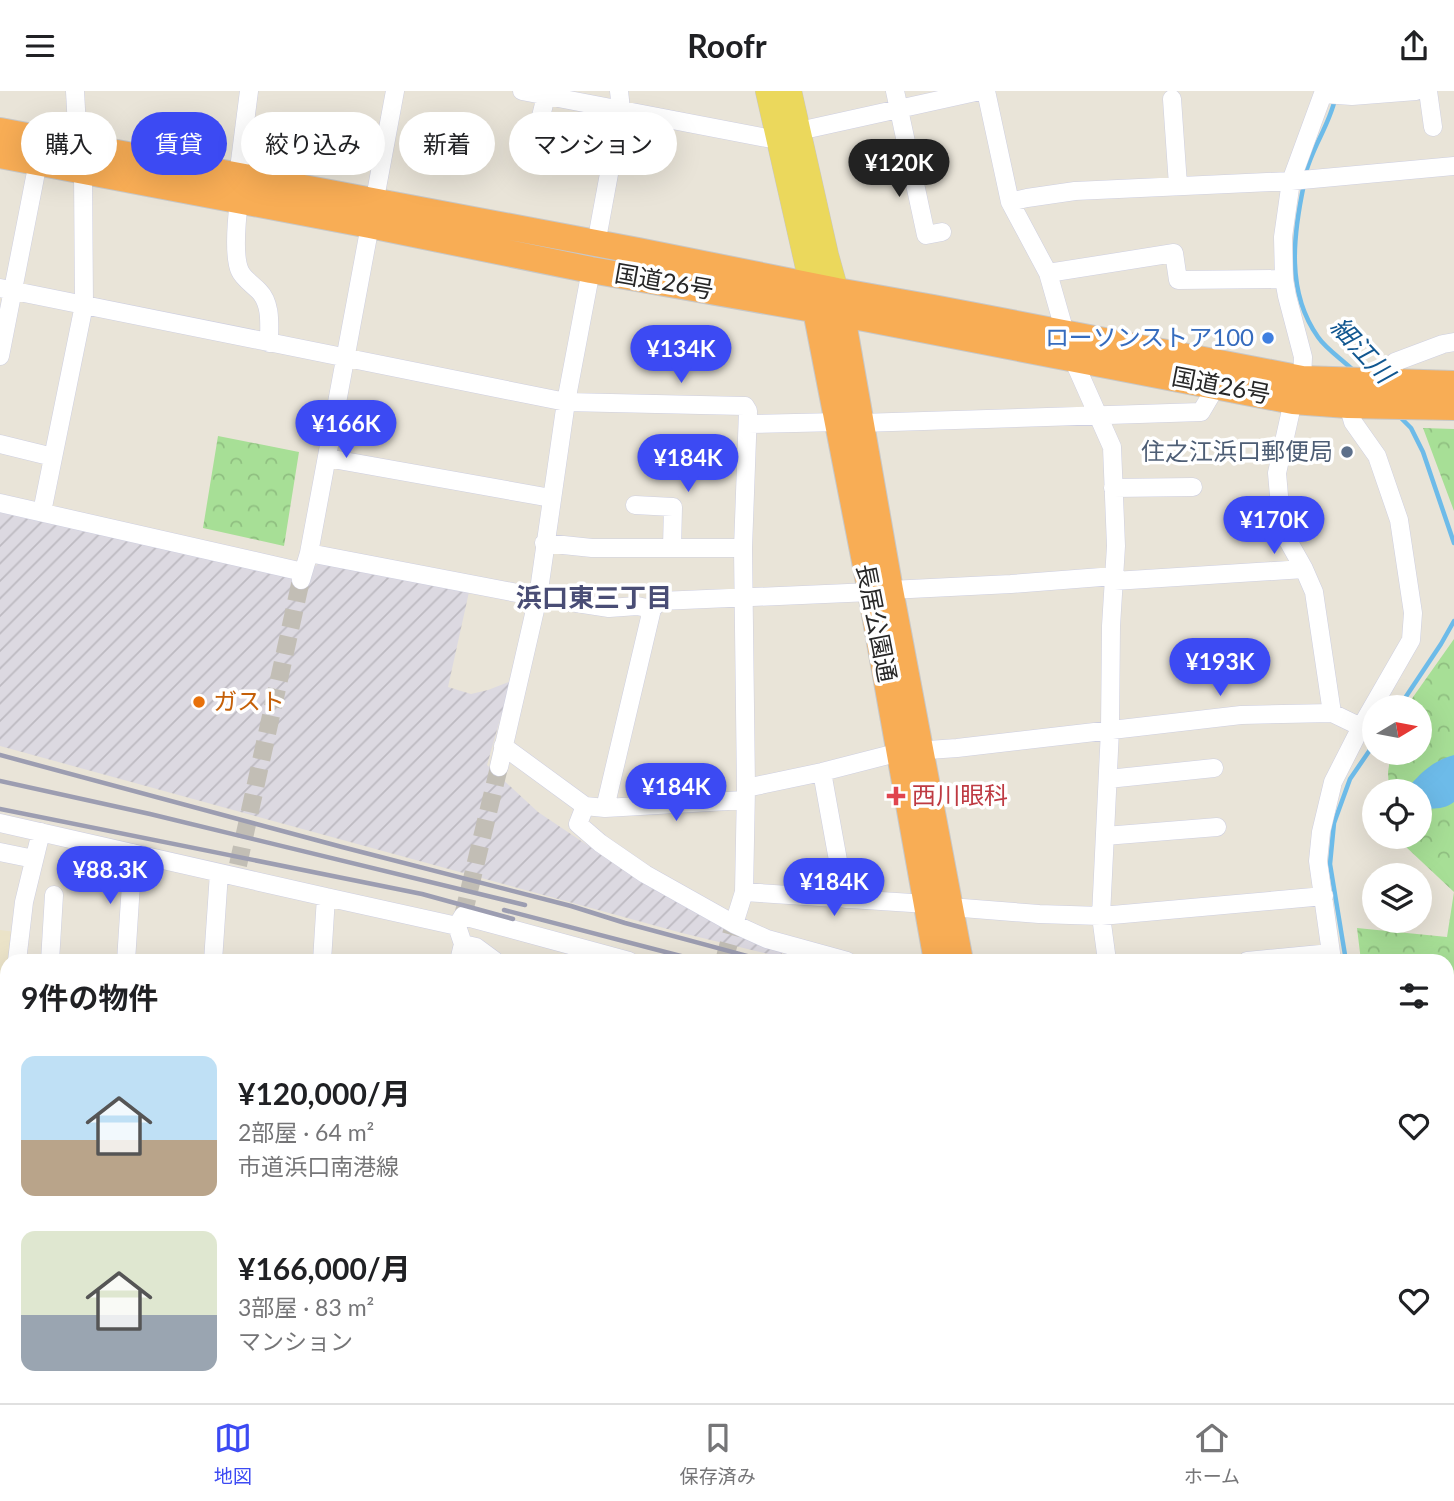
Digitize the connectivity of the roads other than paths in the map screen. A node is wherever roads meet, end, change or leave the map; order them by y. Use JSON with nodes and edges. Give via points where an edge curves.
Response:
{"nodes":[{"id":1,"x":75,"y":91,"type":"edge"},
{"id":2,"x":249,"y":91,"type":"edge"},
{"id":3,"x":395,"y":91,"type":"edge"},
{"id":4,"x":522,"y":91,"type":"edge"},
{"id":5,"x":619,"y":91,"type":"edge"},
{"id":6,"x":767,"y":91,"type":"edge"},
{"id":7,"x":790,"y":91,"type":"edge"},
{"id":8,"x":895,"y":91,"type":"edge"},
{"id":9,"x":983,"y":91,"type":"edge"},
{"id":10,"x":1416,"y":91,"type":"edge"},
{"id":11,"x":1428,"y":91,"type":"edge"},
{"id":12,"x":1325,"y":93,"type":"edge"},
{"id":13,"x":546,"y":96,"type":"junction"},
{"id":14,"x":1172,"y":99,"type":"dead end"},
{"id":15,"x":621,"y":109,"type":"junction"},
{"id":16,"x":899,"y":109,"type":"junction"},
{"id":17,"x":77,"y":112,"type":"edge"},
{"id":18,"x":542,"y":112,"type":"edge"},
{"id":19,"x":1433,"y":127,"type":"dead end"},
{"id":20,"x":0,"y":131,"type":"edge"},
{"id":21,"x":799,"y":131,"type":"junction"},
{"id":22,"x":21,"y":138,"type":"edge"},
{"id":23,"x":778,"y":140,"type":"junction"},
{"id":24,"x":0,"y":155,"type":"edge"},
{"id":25,"x":21,"y":159,"type":"edge"},
{"id":26,"x":117,"y":165,"type":"edge"},
{"id":27,"x":1454,"y":166,"type":"edge"},
{"id":28,"x":35,"y":175,"type":"edge"},
{"id":29,"x":80,"y":175,"type":"edge"},
{"id":30,"x":1299,"y":181,"type":"junction"},
{"id":31,"x":1178,"y":185,"type":"junction"},
{"id":32,"x":239,"y":188,"type":"junction"},
{"id":33,"x":1010,"y":202,"type":"junction"},
{"id":34,"x":372,"y":213,"type":"junction"},
{"id":35,"x":942,"y":232,"type":"dead end"},
{"id":36,"x":594,"y":257,"type":"junction"},
{"id":37,"x":1048,"y":273,"type":"junction"},
{"id":38,"x":1284,"y":279,"type":"junction"},
{"id":39,"x":6,"y":290,"type":"edge"},
{"id":40,"x":826,"y":300,"type":"junction"},
{"id":41,"x":84,"y":305,"type":"junction"},
{"id":42,"x":1454,"y":342,"type":"edge"},
{"id":43,"x":269,"y":343,"type":"junction"},
{"id":44,"x":1068,"y":345,"type":"junction"},
{"id":45,"x":0,"y":356,"type":"edge"},
{"id":46,"x":346,"y":359,"type":"junction"},
{"id":47,"x":1454,"y":384,"type":"edge"},
{"id":48,"x":1217,"y":385,"type":"junction"},
{"id":49,"x":1298,"y":390,"type":"junction"},
{"id":50,"x":1373,"y":393,"type":"junction"},
{"id":51,"x":566,"y":402,"type":"junction"},
{"id":52,"x":1454,"y":407,"type":"edge"},
{"id":53,"x":1099,"y":416,"type":"junction"},
{"id":54,"x":850,"y":423,"type":"junction"},
{"id":55,"x":748,"y":424,"type":"junction"},
{"id":56,"x":0,"y":444,"type":"edge"},
{"id":57,"x":53,"y":457,"type":"junction"},
{"id":58,"x":327,"y":458,"type":"junction"},
{"id":59,"x":1193,"y":487,"type":"dead end"},
{"id":60,"x":1113,"y":488,"type":"junction"},
{"id":61,"x":551,"y":498,"type":"junction"},
{"id":62,"x":0,"y":503,"type":"edge"},
{"id":63,"x":635,"y":505,"type":"dead end"},
{"id":64,"x":42,"y":512,"type":"junction"},
{"id":65,"x":544,"y":543,"type":"junction"},
{"id":66,"x":672,"y":548,"type":"junction"},
{"id":67,"x":743,"y":548,"type":"junction"},
{"id":68,"x":309,"y":553,"type":"junction"},
{"id":69,"x":1304,"y":569,"type":"junction"},
{"id":70,"x":1114,"y":579,"type":"junction"},
{"id":71,"x":881,"y":591,"type":"junction"},
{"id":72,"x":538,"y":597,"type":"junction"},
{"id":73,"x":743,"y":597,"type":"junction"},
{"id":74,"x":652,"y":609,"type":"junction"},
{"id":75,"x":1332,"y":713,"type":"junction"},
{"id":76,"x":1361,"y":727,"type":"junction"},
{"id":77,"x":1110,"y":730,"type":"junction"},
{"id":78,"x":503,"y":746,"type":"junction"},
{"id":79,"x":910,"y":751,"type":"junction"},
{"id":80,"x":499,"y":767,"type":"tunnel mouth"},
{"id":81,"x":1214,"y":768,"type":"dead end"},
{"id":82,"x":822,"y":772,"type":"junction"},
{"id":83,"x":1108,"y":779,"type":"junction"},
{"id":84,"x":745,"y":794,"type":"junction"},
{"id":85,"x":586,"y":806,"type":"junction"},
{"id":86,"x":605,"y":808,"type":"junction"},
{"id":87,"x":0,"y":823,"type":"edge"},
{"id":88,"x":1217,"y":827,"type":"dead end"},
{"id":89,"x":41,"y":832,"type":"junction"},
{"id":90,"x":1105,"y":836,"type":"junction"},
{"id":91,"x":0,"y":852,"type":"edge"},
{"id":92,"x":133,"y":853,"type":"junction"},
{"id":93,"x":34,"y":859,"type":"junction"},
{"id":94,"x":230,"y":871,"type":"junction"},
{"id":95,"x":744,"y":892,"type":"junction"},
{"id":96,"x":54,"y":895,"type":"dead end"},
{"id":97,"x":1324,"y":895,"type":"junction"},
{"id":98,"x":326,"y":897,"type":"junction"},
{"id":99,"x":845,"y":899,"type":"junction"},
{"id":100,"x":938,"y":906,"type":"junction"},
{"id":101,"x":1101,"y":916,"type":"junction"},
{"id":102,"x":734,"y":924,"type":"junction"},
{"id":103,"x":460,"y":944,"type":"edge"},
{"id":104,"x":18,"y":954,"type":"edge"},
{"id":105,"x":50,"y":954,"type":"edge"},
{"id":106,"x":126,"y":954,"type":"edge"},
{"id":107,"x":214,"y":954,"type":"edge"},
{"id":108,"x":322,"y":954,"type":"edge"},
{"id":109,"x":486,"y":954,"type":"edge"},
{"id":110,"x":603,"y":954,"type":"edge"},
{"id":111,"x":822,"y":954,"type":"edge"},
{"id":112,"x":937,"y":954,"type":"edge"},
{"id":113,"x":957,"y":954,"type":"edge"},
{"id":114,"x":1106,"y":954,"type":"edge"},
{"id":115,"x":1331,"y":954,"type":"edge"}],
"edges":[{"from":1,"to":17,"type":"street"},
{"from":2,"to":32,"type":"street"},
{"from":3,"to":34,"type":"street"},
{"from":4,"to":13,"type":"street"},
{"from":5,"to":15,"type":"street"},
{"from":6,"to":23,"type":"main road"},
{"from":7,"to":21,"type":"main road"},
{"from":8,"to":16,"type":"street"},
{"from":9,"to":16,"type":"street"},
{"from":9,"to":33,"type":"street"},
{"from":10,"to":12,"type":"street","via":[[1352,96]]},
{"from":11,"to":19,"type":"street"},
{"from":12,"to":30,"type":"street"},
{"from":13,"to":15,"type":"street"},
{"from":13,"to":18,"type":"street"},
{"from":14,"to":31,"type":"street"},
{"from":15,"to":23,"type":"street"},
{"from":15,"to":36,"type":"street"},
{"from":16,"to":21,"type":"street"},
{"from":16,"to":35,"type":"street","via":[[926,235]]},
{"from":20,"to":22,"type":"highway","name":"国道26号"},
{"from":21,"to":40,"type":"main road","via":[[827,255]]},
{"from":23,"to":40,"type":"main road"},
{"from":24,"to":25,"type":"highway","name":"国道26号"},
{"from":26,"to":32,"type":"highway","name":"国道26号"},
{"from":27,"to":30,"type":"street"},
{"from":28,"to":39,"type":"street"},
{"from":29,"to":41,"type":"street"},
{"from":30,"to":31,"type":"street"},
{"from":30,"to":38,"type":"street","via":[[1283,237]]},
{"from":31,"to":33,"type":"street","via":[[1075,191]]},
{"from":32,"to":34,"type":"highway","name":"国道26号"},
{"from":32,"to":43,"type":"street","via":[[240,272],[263,295]]},
{"from":33,"to":37,"type":"street"},
{"from":34,"to":36,"type":"highway","name":"国道26号"},
{"from":34,"to":46,"type":"street"},
{"from":36,"to":40,"type":"highway","name":"国道26号"},
{"from":36,"to":51,"type":"street"},
{"from":37,"to":38,"type":"street","via":[[1174,253],[1178,280]]},
{"from":37,"to":44,"type":"street"},
{"from":38,"to":49,"type":"street","via":[[1303,357]]},
{"from":39,"to":41,"type":"street"},
{"from":39,"to":45,"type":"street"},
{"from":40,"to":44,"type":"highway","name":"国道26号"},
{"from":40,"to":54,"type":"highway","name":"長居公園通"},
{"from":41,"to":43,"type":"street"},
{"from":41,"to":57,"type":"street"},
{"from":42,"to":50,"type":"street","via":[[1395,362]]},
{"from":43,"to":46,"type":"street"},
{"from":44,"to":48,"type":"highway","name":"国道26号"},
{"from":44,"to":49,"type":"highway","name":"国道26号","via":[[1229,366]]},
{"from":44,"to":53,"type":"street"},
{"from":46,"to":51,"type":"street"},
{"from":46,"to":58,"type":"street"},
{"from":47,"to":50,"type":"highway","name":"国道26号"},
{"from":48,"to":49,"type":"highway","name":"国道26号"},
{"from":48,"to":53,"type":"street","via":[[1201,412]]},
{"from":49,"to":50,"type":"highway","name":"国道26号"},
{"from":49,"to":69,"type":"street","via":[[1277,473],[1282,530]]},
{"from":50,"to":52,"type":"highway","name":"国道26号"},
{"from":50,"to":76,"type":"street","via":[[1353,422],[1377,456],[1399,520],[1413,613],[1411,640]]},
{"from":51,"to":55,"type":"street","via":[[745,406]]},
{"from":51,"to":61,"type":"street"},
{"from":53,"to":54,"type":"street"},
{"from":53,"to":60,"type":"street","via":[[1112,447]]},
{"from":54,"to":55,"type":"street"},
{"from":54,"to":71,"type":"highway","name":"長居公園通"},
{"from":55,"to":67,"type":"street"},
{"from":56,"to":57,"type":"street"},
{"from":57,"to":64,"type":"street"},
{"from":58,"to":61,"type":"street"},
{"from":58,"to":68,"type":"street"},
{"from":59,"to":60,"type":"street"},
{"from":60,"to":70,"type":"street"},
{"from":61,"to":65,"type":"street"},
{"from":62,"to":64,"type":"street"},
{"from":63,"to":66,"type":"street","via":[[673,507]]},
{"from":64,"to":68,"type":"street","via":[[302,576]]},
{"from":65,"to":66,"type":"street"},
{"from":65,"to":72,"type":"street"},
{"from":66,"to":67,"type":"street"},
{"from":67,"to":73,"type":"street"},
{"from":68,"to":72,"type":"street"},
{"from":69,"to":70,"type":"street"},
{"from":69,"to":75,"type":"street","via":[[1314,592]]},
{"from":70,"to":71,"type":"street"},
{"from":70,"to":77,"type":"street"},
{"from":71,"to":73,"type":"street"},
{"from":71,"to":79,"type":"highway","name":"長居公園通"},
{"from":72,"to":74,"type":"street","via":[[609,608]]},
{"from":72,"to":78,"type":"street"},
{"from":73,"to":74,"type":"street","via":[[660,601]]},
{"from":73,"to":84,"type":"street"},
{"from":74,"to":86,"type":"street"},
{"from":75,"to":76,"type":"street"},
{"from":75,"to":77,"type":"street","via":[[1241,715]]},
{"from":76,"to":97,"type":"street","via":[[1333,782],[1321,832],[1318,861]]},
{"from":77,"to":79,"type":"street"},
{"from":77,"to":83,"type":"street"},
{"from":78,"to":80,"type":"street"},
{"from":78,"to":85,"type":"street"},
{"from":79,"to":82,"type":"street"},
{"from":79,"to":100,"type":"highway","name":"長居公園通"},
{"from":81,"to":83,"type":"street"},
{"from":82,"to":84,"type":"street"},
{"from":82,"to":99,"type":"street"},
{"from":83,"to":90,"type":"street"},
{"from":84,"to":86,"type":"street"},
{"from":84,"to":95,"type":"street"},
{"from":85,"to":86,"type":"street"},
{"from":85,"to":102,"type":"street","via":[[578,824],[600,843]]},
{"from":87,"to":89,"type":"street"},
{"from":88,"to":90,"type":"street"},
{"from":89,"to":92,"type":"street"},
{"from":89,"to":93,"type":"street"},
{"from":90,"to":101,"type":"street"},
{"from":91,"to":93,"type":"street"},
{"from":92,"to":94,"type":"street"},
{"from":92,"to":106,"type":"street"},
{"from":93,"to":104,"type":"street"},
{"from":94,"to":98,"type":"street"},
{"from":94,"to":107,"type":"street"},
{"from":95,"to":99,"type":"street"},
{"from":95,"to":102,"type":"street"},
{"from":96,"to":105,"type":"street"},
{"from":97,"to":101,"type":"street"},
{"from":97,"to":115,"type":"street"},
{"from":98,"to":103,"type":"street"},
{"from":98,"to":108,"type":"street"},
{"from":99,"to":100,"type":"street"},
{"from":100,"to":101,"type":"street"},
{"from":100,"to":112,"type":"highway","name":"長居公園通"},
{"from":100,"to":113,"type":"highway","name":"長居公園通"},
{"from":101,"to":114,"type":"street"},
{"from":102,"to":111,"type":"street"},
{"from":103,"to":109,"type":"street"},
{"from":103,"to":110,"type":"street","via":[[463,916]]}]}
